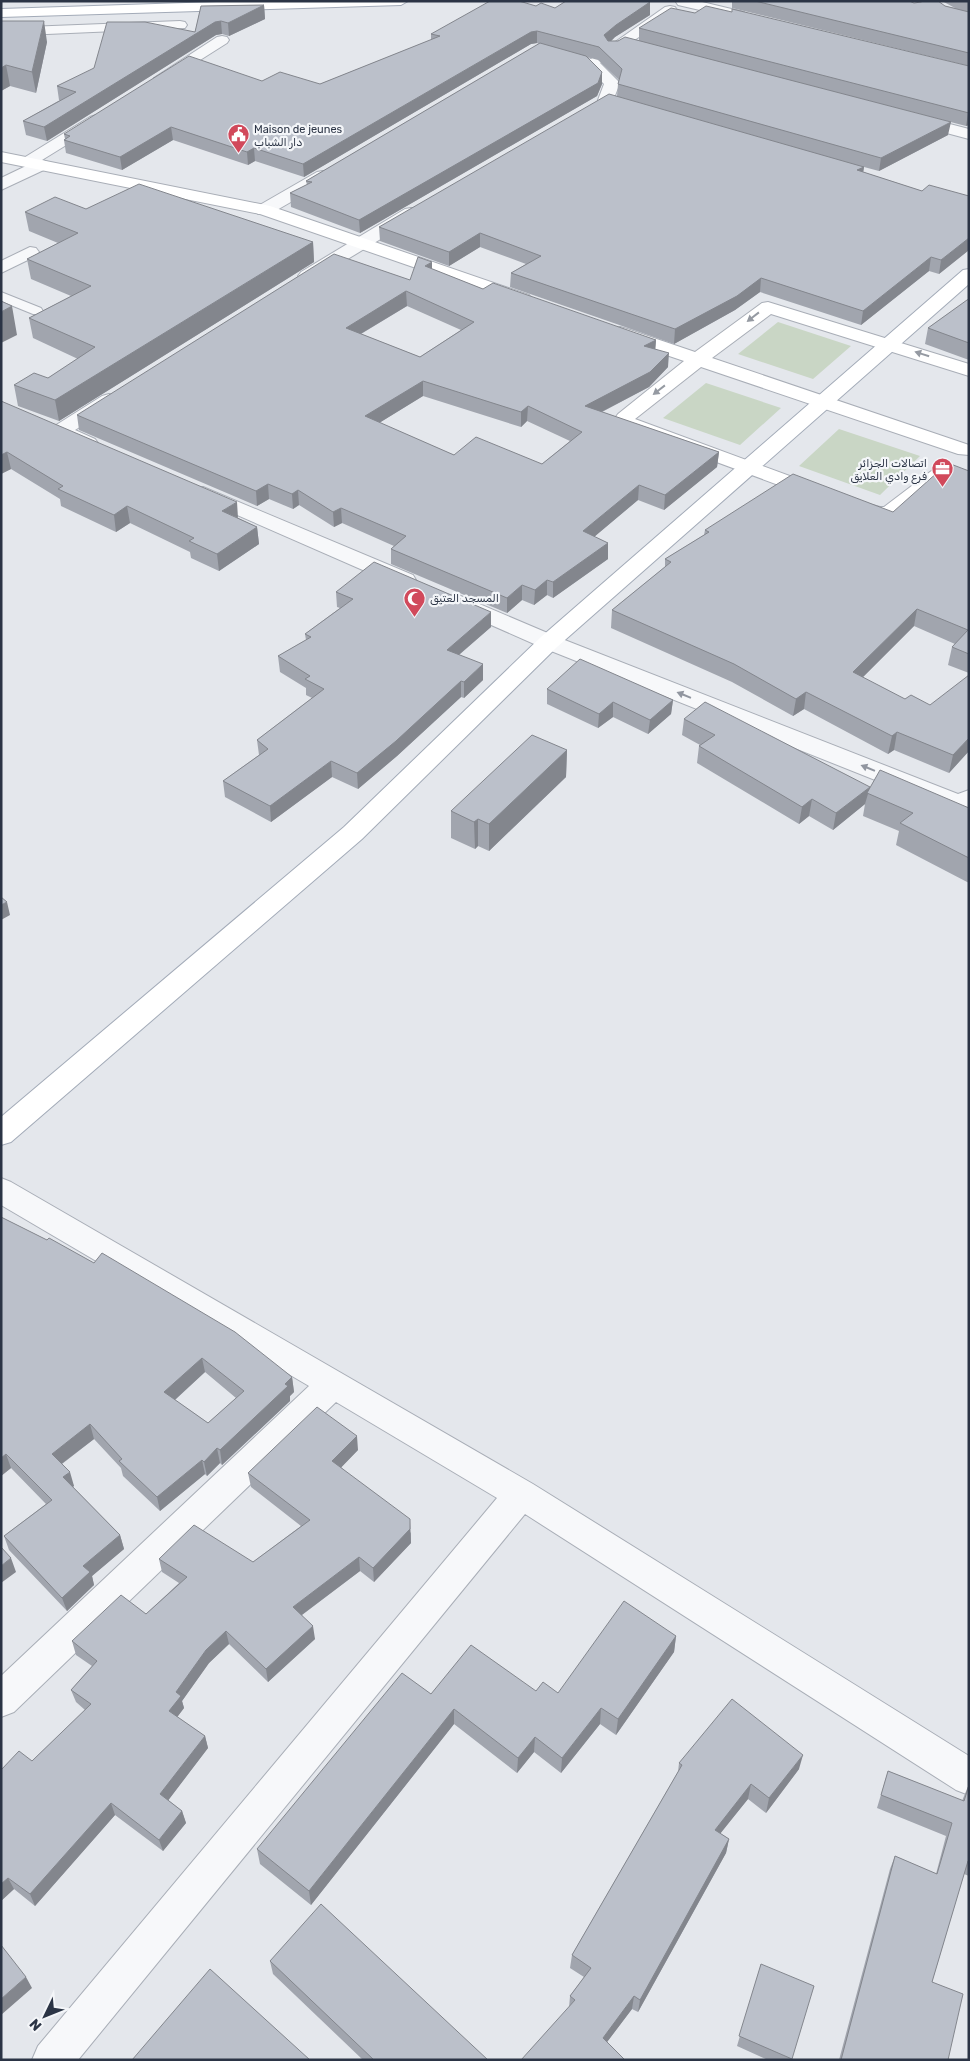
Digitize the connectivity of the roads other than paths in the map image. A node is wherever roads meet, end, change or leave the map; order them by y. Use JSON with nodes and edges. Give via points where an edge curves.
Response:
{"nodes":[{"id":1,"x":401,"y":1,"type":"edge"},
{"id":2,"x":684,"y":2,"type":"edge"},
{"id":3,"x":1,"y":12,"type":"edge"},
{"id":4,"x":749,"y":18,"type":"edge"},
{"id":5,"x":180,"y":25,"type":"dead end"},
{"id":6,"x":1,"y":32,"type":"edge"},
{"id":7,"x":222,"y":40,"type":"dead end"},
{"id":8,"x":621,"y":42,"type":"junction"},
{"id":9,"x":641,"y":47,"type":"edge"},
{"id":10,"x":556,"y":54,"type":"edge"},
{"id":11,"x":592,"y":64,"type":"junction"},
{"id":12,"x":146,"y":89,"type":"edge"},
{"id":13,"x":606,"y":100,"type":"junction"},
{"id":14,"x":626,"y":106,"type":"edge"},
{"id":15,"x":112,"y":110,"type":"edge"},
{"id":16,"x":590,"y":110,"type":"edge"},
{"id":17,"x":901,"y":116,"type":"edge"},
{"id":18,"x":969,"y":134,"type":"edge"},
{"id":19,"x":1,"y":157,"type":"edge"},
{"id":20,"x":35,"y":164,"type":"junction"},
{"id":21,"x":332,"y":170,"type":"edge"},
{"id":22,"x":1,"y":185,"type":"edge"},
{"id":23,"x":429,"y":203,"type":"edge"},
{"id":24,"x":264,"y":210,"type":"junction"},
{"id":25,"x":361,"y":242,"type":"junction"},
{"id":26,"x":30,"y":252,"type":"dead end"},
{"id":27,"x":1,"y":268,"type":"edge"},
{"id":28,"x":969,"y":274,"type":"edge"},
{"id":29,"x":294,"y":284,"type":"edge"},
{"id":30,"x":1,"y":296,"type":"edge"},
{"id":31,"x":539,"y":304,"type":"edge"},
{"id":32,"x":37,"y":311,"type":"dead end"},
{"id":33,"x":604,"y":327,"type":"edge"},
{"id":34,"x":890,"y":343,"type":"junction"},
{"id":35,"x":697,"y":360,"type":"junction"},
{"id":36,"x":969,"y":370,"type":"edge"},
{"id":37,"x":127,"y":389,"type":"edge"},
{"id":38,"x":823,"y":402,"type":"junction"},
{"id":39,"x":967,"y":448,"type":"edge"},
{"id":40,"x":105,"y":450,"type":"edge"},
{"id":41,"x":748,"y":467,"type":"junction"},
{"id":42,"x":186,"y":485,"type":"edge"},
{"id":43,"x":549,"y":642,"type":"junction"},
{"id":44,"x":965,"y":801,"type":"edge"},
{"id":45,"x":1,"y":1134,"type":"edge"},
{"id":46,"x":1,"y":1190,"type":"edge"},
{"id":47,"x":334,"y":1383,"type":"junction"},
{"id":48,"x":521,"y":1494,"type":"junction"},
{"id":49,"x":1,"y":1700,"type":"edge"},
{"id":50,"x":969,"y":1777,"type":"edge"},
{"id":51,"x":52,"y":2060,"type":"edge"}],
"edges":[{"from":1,"to":3,"type":"main road"},
{"from":2,"to":4,"type":"street"},
{"from":2,"to":8,"type":"street"},
{"from":5,"to":6,"type":"street"},
{"from":7,"to":12,"type":"street"},
{"from":8,"to":9,"type":"street"},
{"from":8,"to":11,"type":"street"},
{"from":10,"to":11,"type":"street"},
{"from":11,"to":13,"type":"street","via":[[612,83]]},
{"from":13,"to":14,"type":"street"},
{"from":13,"to":16,"type":"street"},
{"from":15,"to":20,"type":"street"},
{"from":17,"to":18,"type":"street"},
{"from":19,"to":20,"type":"main road"},
{"from":20,"to":22,"type":"street"},
{"from":20,"to":24,"type":"main road"},
{"from":21,"to":24,"type":"street"},
{"from":23,"to":25,"type":"street"},
{"from":24,"to":25,"type":"main road"},
{"from":25,"to":29,"type":"street"},
{"from":25,"to":31,"type":"main road"},
{"from":26,"to":27,"type":"street"},
{"from":28,"to":34,"type":"main road"},
{"from":30,"to":32,"type":"lane"},
{"from":33,"to":35,"type":"main road"},
{"from":34,"to":35,"type":"main road","one_way":true,"via":[[768,307]]},
{"from":36,"to":34,"type":"main road","one_way":true},
{"from":34,"to":38,"type":"main road"},
{"from":35,"to":38,"type":"main road"},
{"from":35,"to":41,"type":"main road","one_way":true,"via":[[627,415],[626,422]]},
{"from":37,"to":40,"type":"street","via":[[51,427]]},
{"from":38,"to":39,"type":"main road"},
{"from":38,"to":41,"type":"main road"},
{"from":39,"to":41,"type":"main road","via":[[955,470],[891,511],[880,514]]},
{"from":41,"to":43,"type":"main road"},
{"from":42,"to":43,"type":"street"},
{"from":44,"to":43,"type":"street","one_way":true},
{"from":43,"to":45,"type":"main road","via":[[353,833]]},
{"from":46,"to":47,"type":"street"},
{"from":47,"to":48,"type":"street"},
{"from":47,"to":49,"type":"street"},
{"from":48,"to":50,"type":"street"},
{"from":48,"to":51,"type":"street"}]}
